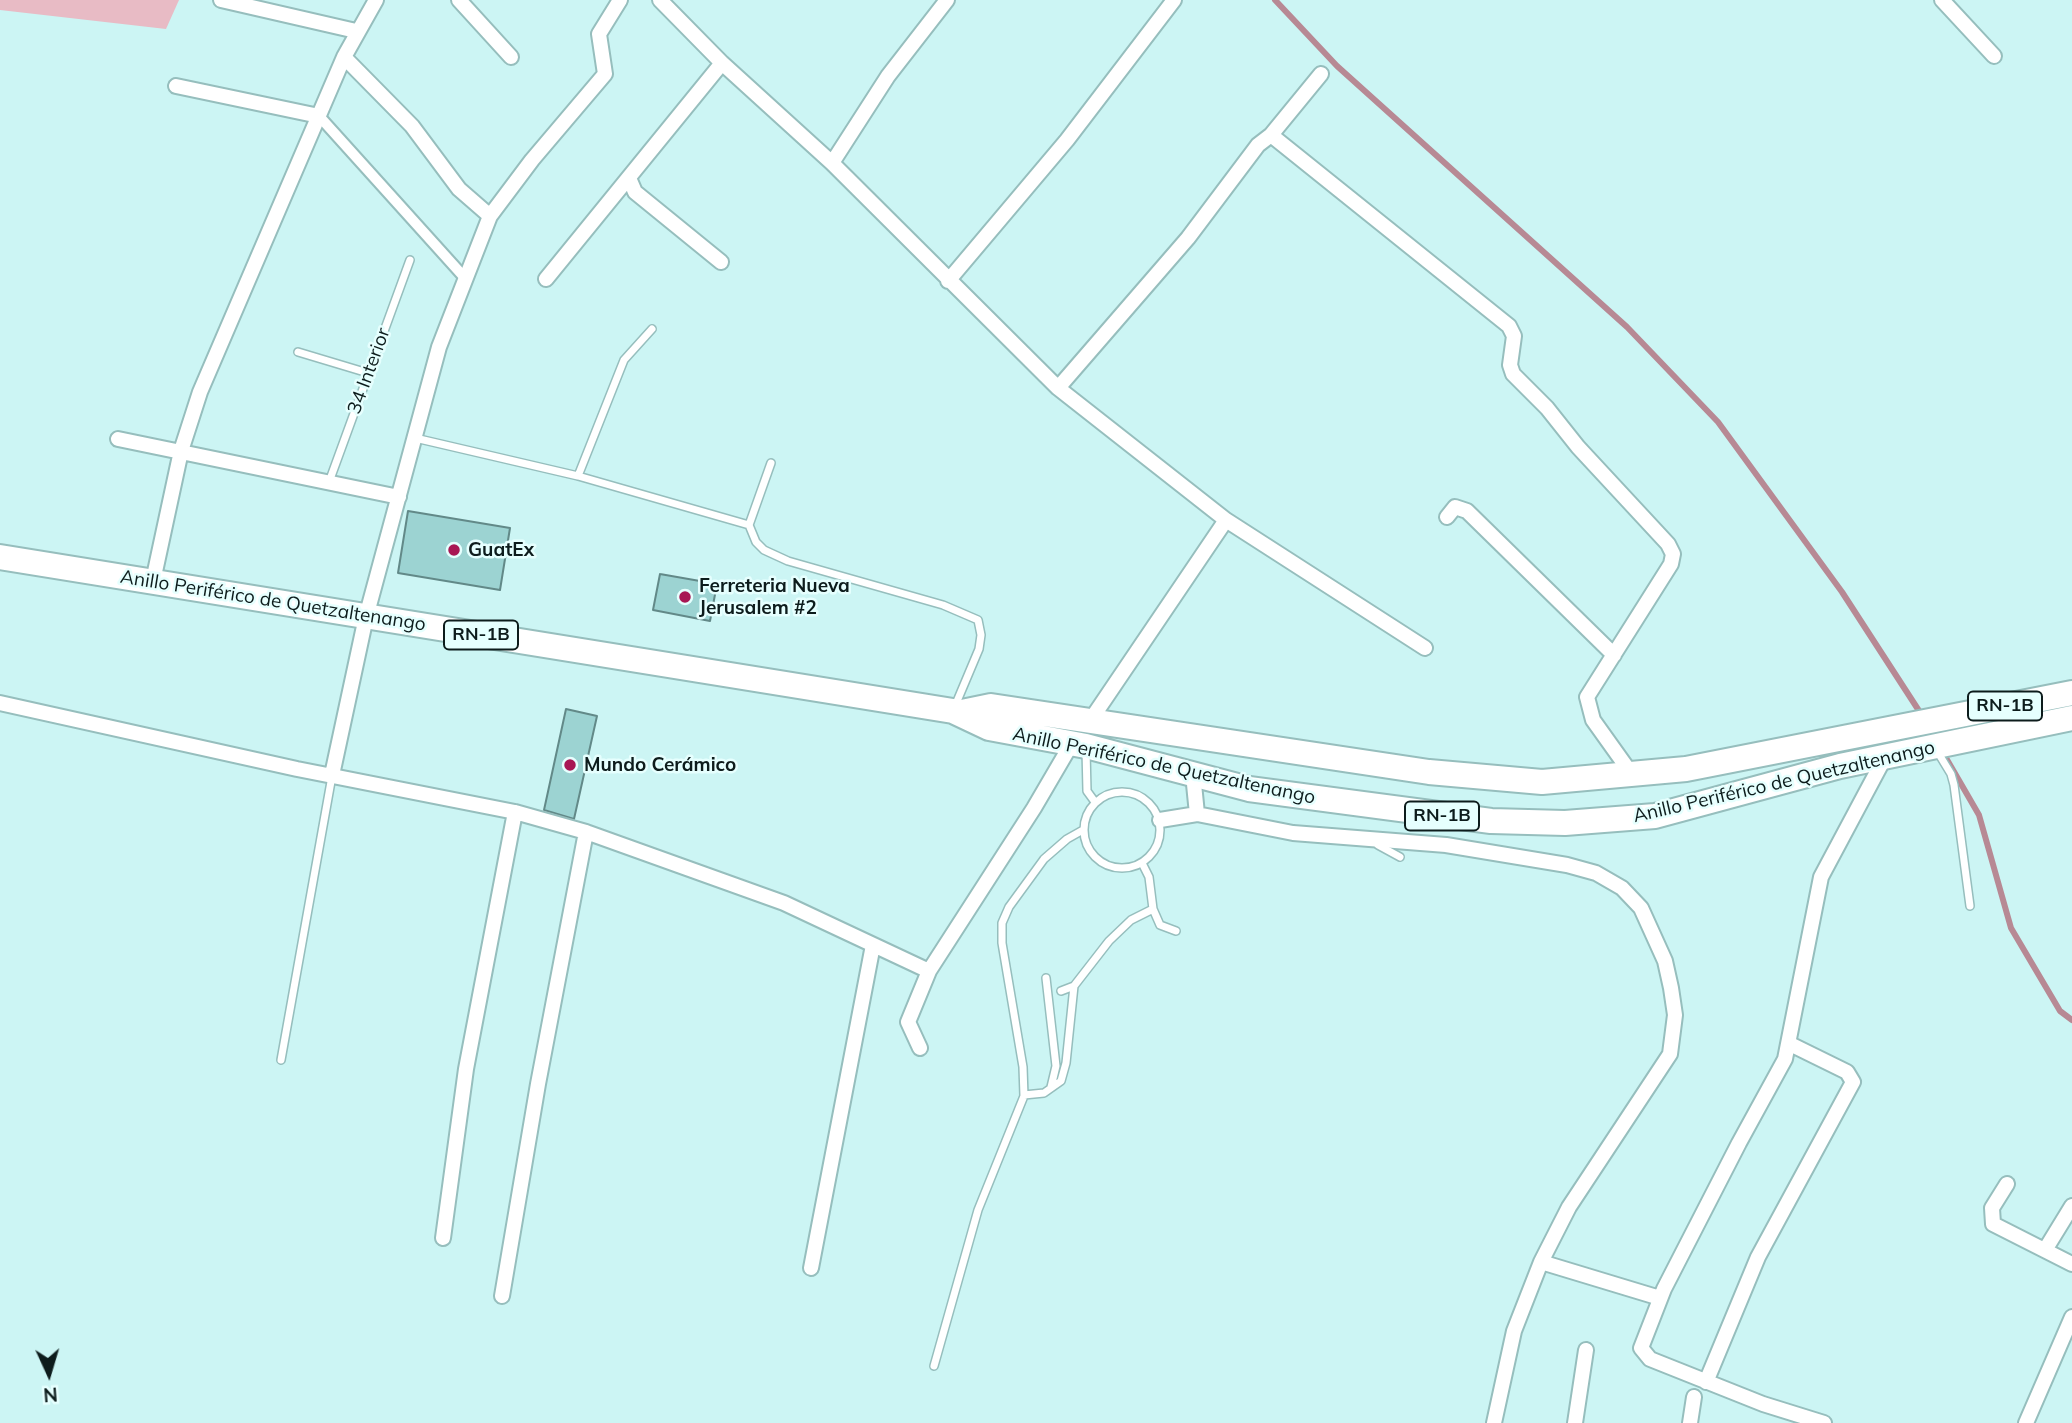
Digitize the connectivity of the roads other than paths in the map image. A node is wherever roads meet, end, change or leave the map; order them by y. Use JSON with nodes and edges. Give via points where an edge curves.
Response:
{"nodes":[{"id":1,"x":221,"y":0,"type":"edge"},
{"id":2,"x":376,"y":0,"type":"edge"},
{"id":3,"x":459,"y":0,"type":"edge"},
{"id":4,"x":620,"y":0,"type":"edge"},
{"id":5,"x":660,"y":0,"type":"edge"},
{"id":6,"x":947,"y":0,"type":"edge"},
{"id":7,"x":1174,"y":0,"type":"edge"},
{"id":8,"x":1942,"y":0,"type":"edge"},
{"id":9,"x":356,"y":31,"type":"junction"},
{"id":10,"x":1994,"y":56,"type":"dead end"},
{"id":11,"x":344,"y":57,"type":"junction"},
{"id":12,"x":511,"y":57,"type":"dead end"},
{"id":13,"x":722,"y":63,"type":"junction"},
{"id":14,"x":1321,"y":74,"type":"dead end"},
{"id":15,"x":176,"y":86,"type":"dead end"},
{"id":16,"x":318,"y":116,"type":"junction"},
{"id":17,"x":1271,"y":135,"type":"junction"},
{"id":18,"x":832,"y":163,"type":"junction"},
{"id":19,"x":629,"y":178,"type":"junction"},
{"id":20,"x":491,"y":216,"type":"junction"},
{"id":21,"x":410,"y":260,"type":"dead end"},
{"id":22,"x":721,"y":262,"type":"dead end"},
{"id":23,"x":465,"y":278,"type":"junction"},
{"id":24,"x":546,"y":279,"type":"dead end"},
{"id":25,"x":948,"y":281,"type":"junction"},
{"id":26,"x":652,"y":328,"type":"dead end"},
{"id":27,"x":298,"y":352,"type":"dead end"},
{"id":28,"x":368,"y":373,"type":"junction"},
{"id":29,"x":1058,"y":388,"type":"junction"},
{"id":30,"x":414,"y":438,"type":"junction"},
{"id":31,"x":118,"y":439,"type":"dead end"},
{"id":32,"x":181,"y":452,"type":"junction"},
{"id":33,"x":771,"y":463,"type":"dead end"},
{"id":34,"x":578,"y":476,"type":"junction"},
{"id":35,"x":328,"y":482,"type":"junction"},
{"id":36,"x":399,"y":496,"type":"junction"},
{"id":37,"x":1447,"y":517,"type":"dead end"},
{"id":38,"x":1226,"y":520,"type":"junction"},
{"id":39,"x":750,"y":525,"type":"junction"},
{"id":40,"x":0,"y":557,"type":"edge"},
{"id":41,"x":153,"y":581,"type":"junction"},
{"id":42,"x":366,"y":617,"type":"junction"},
{"id":43,"x":1425,"y":648,"type":"dead end"},
{"id":44,"x":1614,"y":655,"type":"junction"},
{"id":45,"x":2072,"y":693,"type":"edge"},
{"id":46,"x":0,"y":703,"type":"edge"},
{"id":47,"x":957,"y":711,"type":"junction"},
{"id":48,"x":2072,"y":718,"type":"edge"},
{"id":49,"x":1090,"y":721,"type":"junction"},
{"id":50,"x":1079,"y":745,"type":"junction"},
{"id":51,"x":1937,"y":746,"type":"junction"},
{"id":52,"x":1885,"y":757,"type":"junction"},
{"id":53,"x":1193,"y":774,"type":"junction"},
{"id":54,"x":332,"y":775,"type":"junction"},
{"id":55,"x":1633,"y":776,"type":"junction"},
{"id":56,"x":1095,"y":802,"type":"junction"},
{"id":57,"x":515,"y":812,"type":"junction"},
{"id":58,"x":1197,"y":814,"type":"junction"},
{"id":59,"x":1160,"y":820,"type":"junction"},
{"id":60,"x":1083,"y":830,"type":"junction"},
{"id":61,"x":586,"y":832,"type":"junction"},
{"id":62,"x":1364,"y":839,"type":"junction"},
{"id":63,"x":1400,"y":857,"type":"dead end"},
{"id":64,"x":1142,"y":863,"type":"junction"},
{"id":65,"x":1970,"y":906,"type":"dead end"},
{"id":66,"x":1153,"y":909,"type":"junction"},
{"id":67,"x":1176,"y":931,"type":"dead end"},
{"id":68,"x":873,"y":945,"type":"junction"},
{"id":69,"x":929,"y":971,"type":"junction"},
{"id":70,"x":1045,"y":978,"type":"dead end"},
{"id":71,"x":1074,"y":986,"type":"junction"},
{"id":72,"x":1061,"y":991,"type":"dead end"},
{"id":73,"x":1790,"y":1044,"type":"junction"},
{"id":74,"x":920,"y":1048,"type":"dead end"},
{"id":75,"x":281,"y":1060,"type":"dead end"},
{"id":76,"x":1050,"y":1089,"type":"junction"},
{"id":77,"x":1024,"y":1095,"type":"junction"},
{"id":78,"x":2007,"y":1184,"type":"dead end"},
{"id":79,"x":2072,"y":1206,"type":"edge"},
{"id":80,"x":443,"y":1238,"type":"dead end"},
{"id":81,"x":2045,"y":1250,"type":"junction"},
{"id":82,"x":1541,"y":1262,"type":"junction"},
{"id":83,"x":2072,"y":1264,"type":"edge"},
{"id":84,"x":811,"y":1268,"type":"dead end"},
{"id":85,"x":502,"y":1296,"type":"dead end"},
{"id":86,"x":1660,"y":1298,"type":"junction"},
{"id":87,"x":2072,"y":1317,"type":"edge"},
{"id":88,"x":1586,"y":1350,"type":"dead end"},
{"id":89,"x":934,"y":1366,"type":"dead end"},
{"id":90,"x":1706,"y":1382,"type":"junction"},
{"id":91,"x":1694,"y":1397,"type":"dead end"},
{"id":92,"x":1494,"y":1423,"type":"edge"},
{"id":93,"x":1575,"y":1423,"type":"edge"},
{"id":94,"x":1690,"y":1423,"type":"edge"},
{"id":95,"x":1825,"y":1423,"type":"edge"},
{"id":96,"x":2026,"y":1423,"type":"edge"}],
"edges":[{"from":1,"to":9,"type":"street"},
{"from":2,"to":9,"type":"street"},
{"from":3,"to":12,"type":"street"},
{"from":4,"to":20,"type":"street","via":[[599,34],[605,74],[532,159]]},
{"from":5,"to":13,"type":"street"},
{"from":6,"to":18,"type":"street","via":[[888,76]]},
{"from":7,"to":25,"type":"street","via":[[1066,140]]},
{"from":8,"to":10,"type":"street"},
{"from":9,"to":11,"type":"street"},
{"from":11,"to":16,"type":"street"},
{"from":11,"to":20,"type":"street","via":[[412,126],[459,189]]},
{"from":13,"to":18,"type":"street"},
{"from":13,"to":19,"type":"street"},
{"from":14,"to":17,"type":"street"},
{"from":15,"to":16,"type":"street"},
{"from":16,"to":23,"type":"street"},
{"from":16,"to":32,"type":"street","via":[[200,392]]},
{"from":17,"to":29,"type":"street","via":[[1258,145],[1188,238]]},
{"from":17,"to":44,"type":"street","via":[[1509,326],[1514,337],[1513,374],[1668,544],[1671,564]]},
{"from":18,"to":25,"type":"street"},
{"from":19,"to":22,"type":"street","via":[[635,192]]},
{"from":19,"to":24,"type":"street"},
{"from":20,"to":23,"type":"street"},
{"from":21,"to":28,"type":"lane","name":"34 Interior"},
{"from":23,"to":30,"type":"street","via":[[439,347]]},
{"from":25,"to":29,"type":"street"},
{"from":26,"to":34,"type":"lane","via":[[624,360]]},
{"from":27,"to":28,"type":"lane"},
{"from":28,"to":35,"type":"lane","name":"34 Interior"},
{"from":29,"to":38,"type":"street"},
{"from":30,"to":34,"type":"lane"},
{"from":30,"to":36,"type":"street"},
{"from":31,"to":32,"type":"street"},
{"from":32,"to":35,"type":"street"},
{"from":32,"to":41,"type":"street"},
{"from":33,"to":39,"type":"lane"},
{"from":34,"to":39,"type":"lane"},
{"from":35,"to":36,"type":"street"},
{"from":36,"to":42,"type":"street"},
{"from":37,"to":44,"type":"street","via":[[1455,507],[1467,511]]},
{"from":38,"to":43,"type":"street"},
{"from":38,"to":49,"type":"street"},
{"from":39,"to":47,"type":"lane","via":[[757,542],[774,556],[943,605],[978,620],[979,649]]},
{"from":40,"to":41,"type":"highway","name":"Anillo Periférico de Quetzaltenango","number":"RN-1B"},
{"from":41,"to":42,"type":"highway","name":"Anillo Periférico de Quetzaltenango","number":"RN-1B"},
{"from":42,"to":47,"type":"highway","name":"Anillo Periférico de Quetzaltenango","number":"RN-1B"},
{"from":42,"to":54,"type":"street"},
{"from":44,"to":55,"type":"street","via":[[1587,704],[1593,720]]},
{"from":45,"to":55,"type":"highway","name":"Anillo Periférico de Quetzaltenango","number":"RN-1B"},
{"from":46,"to":54,"type":"street"},
{"from":47,"to":49,"type":"highway","name":"Anillo Periférico de Quetzaltenango","number":"RN-1B","via":[[991,705]]},
{"from":47,"to":50,"type":"highway","name":"Anillo Periférico de Quetzaltenango","number":"RN-1B","via":[[989,728]]},
{"from":48,"to":51,"type":"highway","name":"Anillo Periférico de Quetzaltenango","number":"RN-1B"},
{"from":49,"to":55,"type":"highway","name":"Anillo Periférico de Quetzaltenango","number":"RN-1B","via":[[1491,779],[1542,782]]},
{"from":50,"to":53,"type":"highway","name":"Anillo Periférico de Quetzaltenango","number":"RN-1B"},
{"from":50,"to":56,"type":"lane","via":[[1087,791]]},
{"from":50,"to":69,"type":"street"},
{"from":51,"to":52,"type":"highway","name":"Anillo Periférico de Quetzaltenango","number":"RN-1B"},
{"from":51,"to":65,"type":"lane","via":[[1954,785]]},
{"from":52,"to":53,"type":"highway","name":"Anillo Periférico de Quetzaltenango","number":"RN-1B","via":[[1655,816],[1565,823],[1420,814],[1290,796]]},
{"from":52,"to":73,"type":"street","via":[[1821,877]]},
{"from":53,"to":58,"type":"street"},
{"from":54,"to":57,"type":"street"},
{"from":54,"to":75,"type":"lane"},
{"from":56,"to":59,"type":"lane","via":[[1108,794],[1134,793],[1154,808]]},
{"from":56,"to":60,"type":"lane"},
{"from":57,"to":61,"type":"street"},
{"from":57,"to":80,"type":"street","via":[[466,1069]]},
{"from":58,"to":59,"type":"street"},
{"from":58,"to":62,"type":"street","via":[[1293,833]]},
{"from":59,"to":64,"type":"lane","via":[[1158,845]]},
{"from":60,"to":64,"type":"lane","via":[[1086,844],[1103,864],[1129,868]]},
{"from":60,"to":77,"type":"lane","via":[[1044,859],[1002,923]]},
{"from":61,"to":68,"type":"street","via":[[784,903]]},
{"from":61,"to":85,"type":"street"},
{"from":62,"to":63,"type":"lane"},
{"from":62,"to":82,"type":"street","via":[[1446,845],[1596,873],[1622,888],[1641,908],[1654,934],[1671,988],[1674,1026],[1670,1054],[1569,1207]]},
{"from":64,"to":66,"type":"lane","via":[[1149,877]]},
{"from":66,"to":67,"type":"lane","via":[[1160,925]]},
{"from":66,"to":71,"type":"lane","via":[[1140,914],[1109,941]]},
{"from":68,"to":69,"type":"street"},
{"from":68,"to":84,"type":"street"},
{"from":69,"to":74,"type":"street","via":[[908,1022]]},
{"from":70,"to":76,"type":"lane","via":[[1056,1066]]},
{"from":71,"to":72,"type":"lane"},
{"from":71,"to":76,"type":"lane","via":[[1064,1073]]},
{"from":73,"to":86,"type":"street"},
{"from":73,"to":90,"type":"street","via":[[1847,1072],[1853,1082],[1758,1257]]},
{"from":76,"to":77,"type":"lane"},
{"from":77,"to":89,"type":"lane","via":[[969,1235]]},
{"from":78,"to":81,"type":"street","via":[[1992,1208],[1991,1221]]},
{"from":79,"to":81,"type":"street"},
{"from":81,"to":83,"type":"street"},
{"from":82,"to":86,"type":"street"},
{"from":82,"to":92,"type":"street","via":[[1514,1331]]},
{"from":86,"to":90,"type":"street","via":[[1642,1342],[1643,1353]]},
{"from":87,"to":96,"type":"street"},
{"from":88,"to":93,"type":"street"},
{"from":90,"to":95,"type":"street"},
{"from":91,"to":94,"type":"street"}]}
